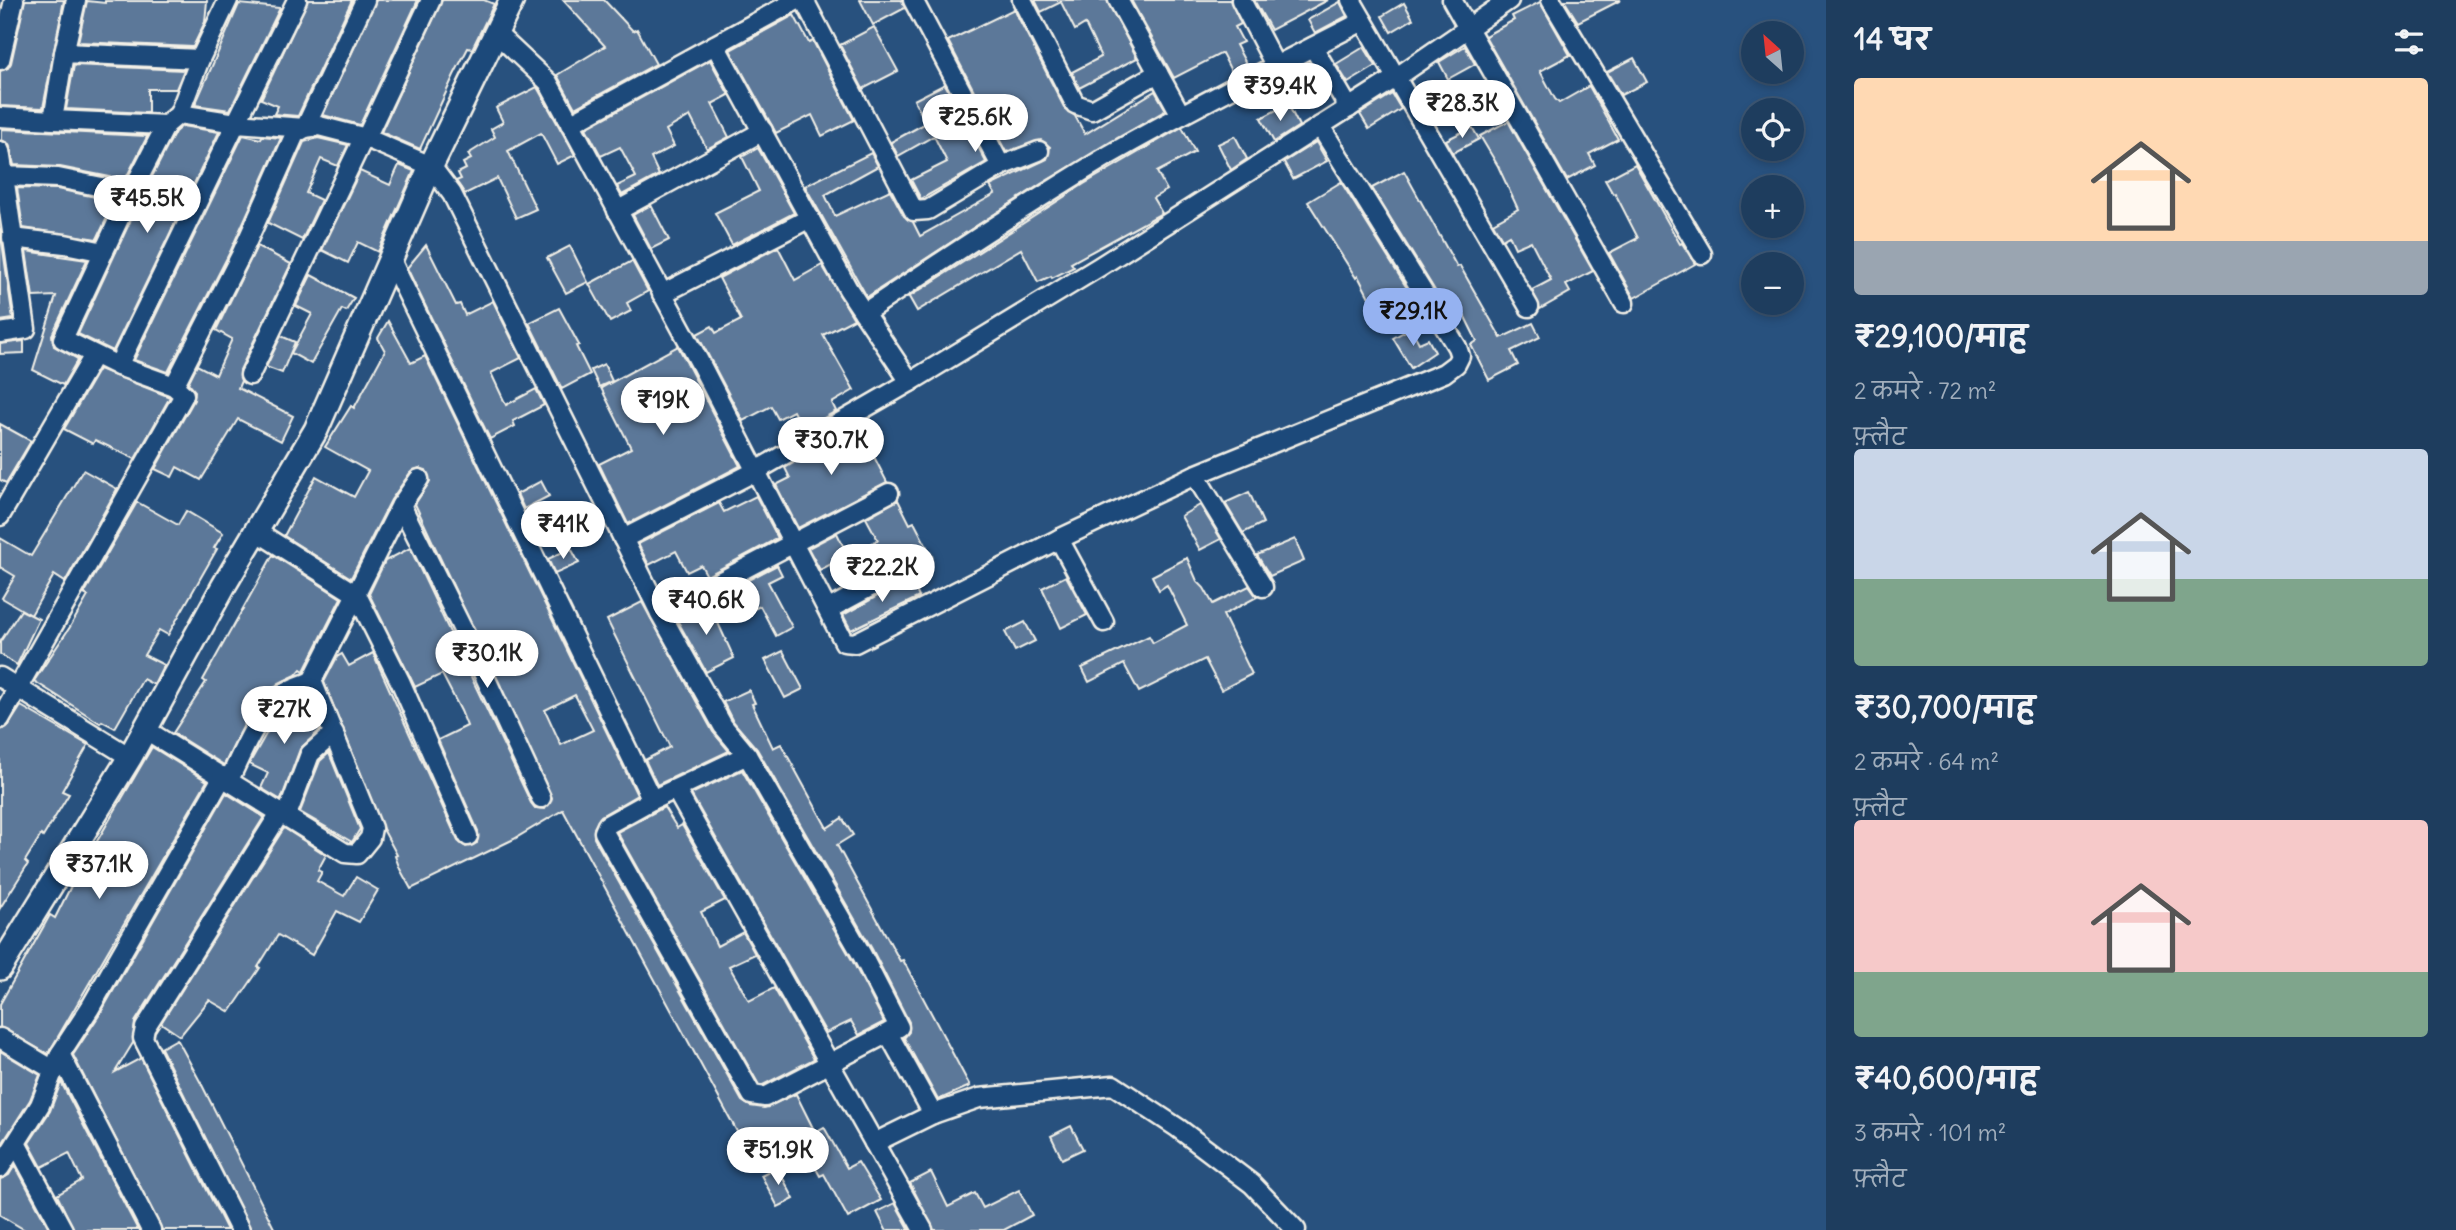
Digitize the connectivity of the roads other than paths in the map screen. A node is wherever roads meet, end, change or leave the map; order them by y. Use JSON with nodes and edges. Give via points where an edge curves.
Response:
{"nodes":[{"id":1,"x":14,"y":0,"type":"edge"},
{"id":2,"x":76,"y":0,"type":"edge"},
{"id":3,"x":228,"y":0,"type":"edge"},
{"id":4,"x":297,"y":0,"type":"edge"},
{"id":5,"x":365,"y":0,"type":"edge"},
{"id":6,"x":431,"y":0,"type":"edge"},
{"id":7,"x":512,"y":0,"type":"edge"},
{"id":8,"x":797,"y":0,"type":"edge"},
{"id":9,"x":804,"y":0,"type":"edge"},
{"id":10,"x":914,"y":0,"type":"edge"},
{"id":11,"x":1022,"y":0,"type":"edge"},
{"id":12,"x":1118,"y":0,"type":"edge"},
{"id":13,"x":1241,"y":0,"type":"edge"},
{"id":14,"x":1351,"y":0,"type":"edge"},
{"id":15,"x":1452,"y":0,"type":"edge"},
{"id":16,"x":1509,"y":0,"type":"edge"},
{"id":17,"x":1551,"y":0,"type":"edge"},
{"id":18,"x":1363,"y":21,"type":"junction"},
{"id":19,"x":1467,"y":26,"type":"junction"},
{"id":20,"x":497,"y":34,"type":"junction"},
{"id":21,"x":715,"y":45,"type":"junction"},
{"id":22,"x":1313,"y":47,"type":"junction"},
{"id":23,"x":64,"y":53,"type":"junction"},
{"id":24,"x":200,"y":59,"type":"junction"},
{"id":25,"x":0,"y":60,"type":"edge"},
{"id":26,"x":1275,"y":65,"type":"junction"},
{"id":27,"x":1158,"y":73,"type":"junction"},
{"id":28,"x":1394,"y":79,"type":"junction"},
{"id":29,"x":1349,"y":108,"type":"junction"},
{"id":30,"x":1181,"y":116,"type":"junction"},
{"id":31,"x":0,"y":117,"type":"edge"},
{"id":32,"x":53,"y":120,"type":"junction"},
{"id":33,"x":172,"y":120,"type":"junction"},
{"id":34,"x":236,"y":123,"type":"junction"},
{"id":35,"x":570,"y":124,"type":"junction"},
{"id":36,"x":1320,"y":127,"type":"junction"},
{"id":37,"x":305,"y":128,"type":"junction"},
{"id":38,"x":763,"y":131,"type":"junction"},
{"id":39,"x":364,"y":139,"type":"junction"},
{"id":40,"x":0,"y":151,"type":"edge"},
{"id":41,"x":1039,"y":151,"type":"dead end"},
{"id":42,"x":431,"y":166,"type":"junction"},
{"id":43,"x":1001,"y":166,"type":"junction"},
{"id":44,"x":4,"y":176,"type":"junction"},
{"id":45,"x":131,"y":193,"type":"junction"},
{"id":46,"x":617,"y":211,"type":"junction"},
{"id":47,"x":810,"y":218,"type":"junction"},
{"id":48,"x":12,"y":238,"type":"junction"},
{"id":49,"x":104,"y":252,"type":"junction"},
{"id":50,"x":1702,"y":254,"type":"dead end"},
{"id":51,"x":391,"y":260,"type":"junction"},
{"id":52,"x":662,"y":294,"type":"junction"},
{"id":53,"x":1624,"y":303,"type":"dead end"},
{"id":54,"x":1528,"y":307,"type":"dead end"},
{"id":55,"x":864,"y":313,"type":"junction"},
{"id":56,"x":0,"y":333,"type":"edge"},
{"id":57,"x":94,"y":355,"type":"junction"},
{"id":58,"x":118,"y":366,"type":"junction"},
{"id":59,"x":250,"y":375,"type":"dead end"},
{"id":60,"x":910,"y":382,"type":"junction"},
{"id":61,"x":174,"y":386,"type":"junction"},
{"id":62,"x":756,"y":471,"type":"junction"},
{"id":63,"x":1195,"y":475,"type":"junction"},
{"id":64,"x":419,"y":480,"type":"dead end"},
{"id":65,"x":889,"y":493,"type":"dead end"},
{"id":66,"x":401,"y":505,"type":"junction"},
{"id":67,"x":0,"y":516,"type":"edge"},
{"id":68,"x":256,"y":531,"type":"junction"},
{"id":69,"x":623,"y":539,"type":"junction"},
{"id":70,"x":1059,"y":539,"type":"junction"},
{"id":71,"x":793,"y":542,"type":"junction"},
{"id":72,"x":922,"y":559,"type":"dead end"},
{"id":73,"x":1263,"y":587,"type":"dead end"},
{"id":74,"x":357,"y":595,"type":"junction"},
{"id":75,"x":829,"y":609,"type":"junction"},
{"id":76,"x":660,"y":613,"type":"junction"},
{"id":77,"x":1104,"y":622,"type":"dead end"},
{"id":78,"x":0,"y":677,"type":"edge"},
{"id":79,"x":312,"y":681,"type":"junction"},
{"id":80,"x":19,"y":688,"type":"junction"},
{"id":81,"x":0,"y":719,"type":"edge"},
{"id":82,"x":146,"y":730,"type":"junction"},
{"id":83,"x":334,"y":733,"type":"junction"},
{"id":84,"x":747,"y":755,"type":"junction"},
{"id":85,"x":130,"y":757,"type":"junction"},
{"id":86,"x":226,"y":778,"type":"junction"},
{"id":87,"x":676,"y":790,"type":"junction"},
{"id":88,"x":541,"y":798,"type":"dead end"},
{"id":89,"x":652,"y":800,"type":"junction"},
{"id":90,"x":284,"y":814,"type":"junction"},
{"id":91,"x":468,"y":836,"type":"dead end"},
{"id":92,"x":0,"y":968,"type":"edge"},
{"id":93,"x":888,"y":1033,"type":"junction"},
{"id":94,"x":0,"y":1038,"type":"edge"},
{"id":95,"x":58,"y":1062,"type":"junction"},
{"id":96,"x":829,"y":1065,"type":"junction"},
{"id":97,"x":933,"y":1114,"type":"junction"},
{"id":98,"x":16,"y":1143,"type":"junction"},
{"id":99,"x":874,"y":1143,"type":"junction"},
{"id":100,"x":0,"y":1168,"type":"edge"},
{"id":101,"x":63,"y":1230,"type":"edge"},
{"id":102,"x":151,"y":1230,"type":"edge"},
{"id":103,"x":240,"y":1230,"type":"edge"},
{"id":104,"x":923,"y":1230,"type":"edge"},
{"id":105,"x":1296,"y":1230,"type":"edge"}],
"edges":[{"from":1,"to":25,"type":"street"},
{"from":2,"to":23,"type":"street"},
{"from":3,"to":24,"type":"street"},
{"from":4,"to":34,"type":"street"},
{"from":5,"to":37,"type":"street"},
{"from":6,"to":39,"type":"street"},
{"from":7,"to":20,"type":"street"},
{"from":8,"to":21,"type":"street"},
{"from":9,"to":43,"type":"street","via":[[914,211],[928,210]]},
{"from":10,"to":43,"type":"street"},
{"from":11,"to":27,"type":"street","via":[[1075,104],[1092,110]]},
{"from":12,"to":27,"type":"street"},
{"from":13,"to":26,"type":"street"},
{"from":14,"to":18,"type":"street"},
{"from":15,"to":19,"type":"street"},
{"from":16,"to":19,"type":"street"},
{"from":17,"to":50,"type":"street"},
{"from":18,"to":22,"type":"street"},
{"from":18,"to":28,"type":"street"},
{"from":19,"to":28,"type":"street"},
{"from":19,"to":53,"type":"street"},
{"from":20,"to":35,"type":"street","via":[[548,82]]},
{"from":20,"to":42,"type":"street"},
{"from":21,"to":35,"type":"street"},
{"from":21,"to":38,"type":"street"},
{"from":22,"to":26,"type":"street"},
{"from":22,"to":29,"type":"street"},
{"from":23,"to":24,"type":"street"},
{"from":23,"to":32,"type":"street"},
{"from":24,"to":33,"type":"street"},
{"from":26,"to":30,"type":"street"},
{"from":27,"to":30,"type":"street"},
{"from":28,"to":29,"type":"street"},
{"from":28,"to":54,"type":"street"},
{"from":29,"to":36,"type":"street"},
{"from":30,"to":55,"type":"street","via":[[1028,205]]},
{"from":31,"to":32,"type":"street"},
{"from":32,"to":33,"type":"street"},
{"from":33,"to":34,"type":"street"},
{"from":33,"to":45,"type":"street"},
{"from":34,"to":37,"type":"street"},
{"from":34,"to":58,"type":"street"},
{"from":35,"to":46,"type":"street"},
{"from":36,"to":60,"type":"street"},
{"from":36,"to":63,"type":"street","via":[[1460,356],[1444,373]]},
{"from":37,"to":39,"type":"street","via":[[319,126]]},
{"from":37,"to":61,"type":"street","via":[[295,134],[241,255]]},
{"from":38,"to":46,"type":"street"},
{"from":38,"to":47,"type":"street"},
{"from":39,"to":42,"type":"street"},
{"from":39,"to":59,"type":"street"},
{"from":40,"to":44,"type":"street"},
{"from":41,"to":43,"type":"street"},
{"from":42,"to":51,"type":"street"},
{"from":42,"to":69,"type":"street","via":[[452,194]]},
{"from":44,"to":45,"type":"street","via":[[58,178]]},
{"from":44,"to":48,"type":"street"},
{"from":45,"to":49,"type":"street"},
{"from":46,"to":52,"type":"street"},
{"from":47,"to":52,"type":"street"},
{"from":47,"to":55,"type":"street"},
{"from":48,"to":49,"type":"street"},
{"from":48,"to":56,"type":"street","via":[[26,329]]},
{"from":49,"to":57,"type":"street","via":[[63,340]]},
{"from":51,"to":68,"type":"street","via":[[316,430]]},
{"from":51,"to":89,"type":"street"},
{"from":52,"to":62,"type":"street"},
{"from":55,"to":60,"type":"street"},
{"from":57,"to":58,"type":"street"},
{"from":57,"to":67,"type":"street"},
{"from":58,"to":61,"type":"street"},
{"from":60,"to":62,"type":"street"},
{"from":61,"to":80,"type":"street","via":[[184,396]]},
{"from":62,"to":69,"type":"street"},
{"from":62,"to":71,"type":"street"},
{"from":63,"to":70,"type":"street"},
{"from":63,"to":73,"type":"street"},
{"from":64,"to":66,"type":"street"},
{"from":65,"to":71,"type":"street"},
{"from":66,"to":74,"type":"street"},
{"from":66,"to":88,"type":"street"},
{"from":68,"to":74,"type":"street"},
{"from":68,"to":82,"type":"street"},
{"from":69,"to":76,"type":"street"},
{"from":70,"to":75,"type":"street","via":[[855,643],[844,642]]},
{"from":70,"to":77,"type":"street"},
{"from":71,"to":75,"type":"street"},
{"from":71,"to":76,"type":"street"},
{"from":72,"to":75,"type":"street"},
{"from":74,"to":79,"type":"street"},
{"from":74,"to":91,"type":"street"},
{"from":76,"to":84,"type":"street","via":[[723,726]]},
{"from":78,"to":80,"type":"street"},
{"from":79,"to":83,"type":"street"},
{"from":79,"to":86,"type":"street","via":[[283,693],[265,713]]},
{"from":80,"to":81,"type":"street"},
{"from":80,"to":85,"type":"street"},
{"from":82,"to":85,"type":"street"},
{"from":82,"to":86,"type":"street"},
{"from":83,"to":90,"type":"street","via":[[310,754]]},
{"from":83,"to":90,"type":"street","via":[[372,828],[370,838],[357,854],[345,853]]},
{"from":84,"to":87,"type":"street"},
{"from":84,"to":93,"type":"street","via":[[899,1027]]},
{"from":85,"to":92,"type":"street"},
{"from":86,"to":90,"type":"street"},
{"from":86,"to":95,"type":"street"},
{"from":87,"to":89,"type":"street"},
{"from":87,"to":96,"type":"street"},
{"from":89,"to":96,"type":"street","via":[[607,825],[604,832],[752,1095],[765,1097]]},
{"from":90,"to":103,"type":"street","via":[[145,1028],[143,1038]]},
{"from":93,"to":96,"type":"street"},
{"from":93,"to":97,"type":"street"},
{"from":94,"to":95,"type":"street"},
{"from":95,"to":98,"type":"street","via":[[40,1105]]},
{"from":95,"to":102,"type":"street"},
{"from":96,"to":99,"type":"street"},
{"from":97,"to":99,"type":"street"},
{"from":97,"to":105,"type":"street","via":[[979,1098],[1112,1085],[1252,1184]]},
{"from":98,"to":100,"type":"street"},
{"from":98,"to":101,"type":"street"},
{"from":99,"to":104,"type":"street"}]}
